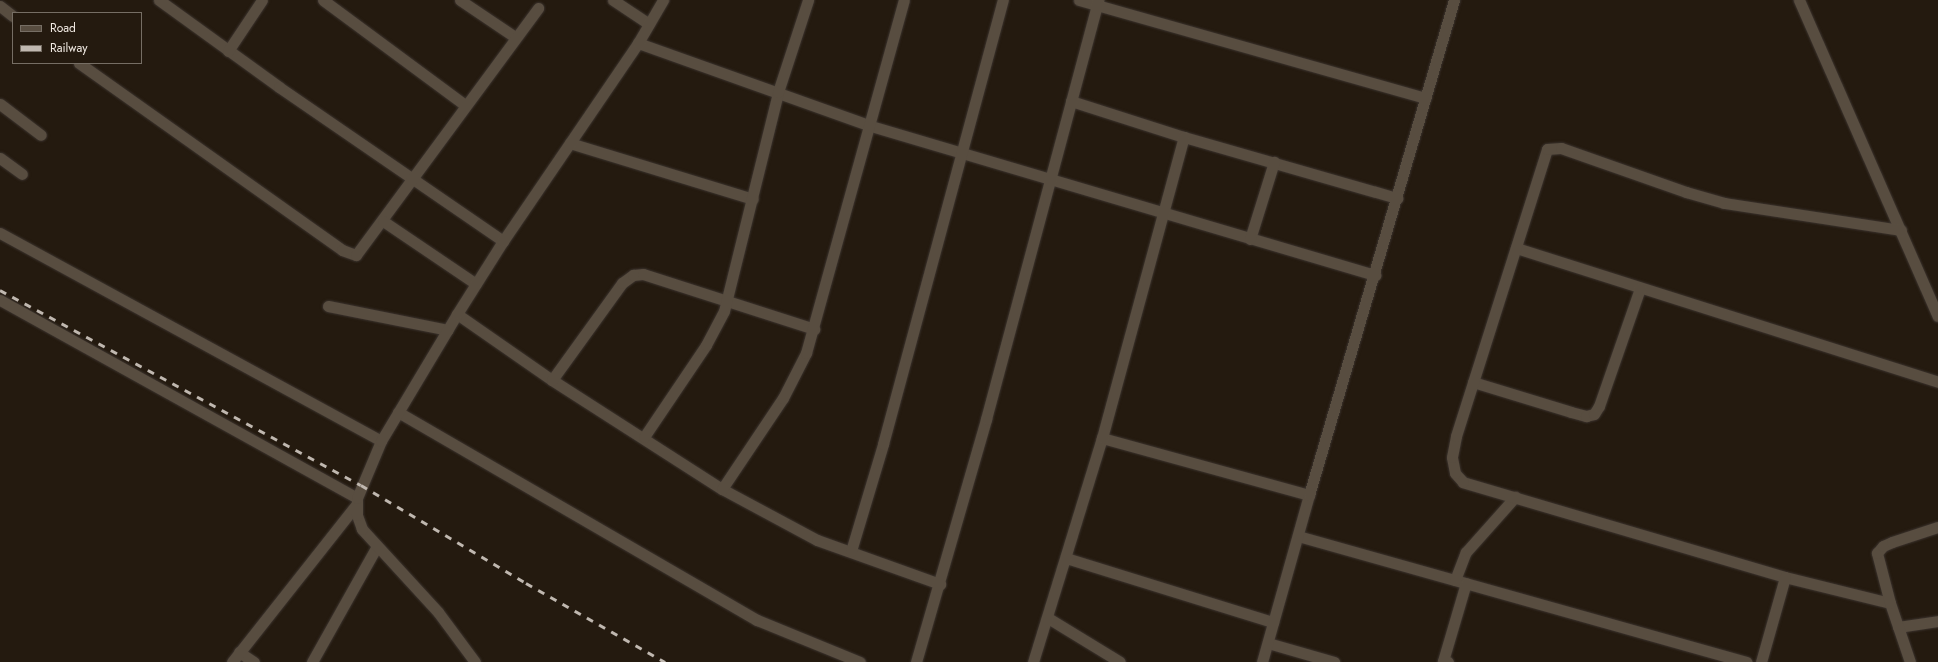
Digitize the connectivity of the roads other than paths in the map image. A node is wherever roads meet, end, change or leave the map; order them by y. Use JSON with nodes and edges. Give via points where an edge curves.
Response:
{"nodes":[{"id":1,"x":2,"y":0,"type":"edge"},
{"id":2,"x":159,"y":0,"type":"edge"},
{"id":3,"x":262,"y":0,"type":"edge"},
{"id":4,"x":323,"y":0,"type":"edge"},
{"id":5,"x":460,"y":0,"type":"edge"},
{"id":6,"x":614,"y":0,"type":"edge"},
{"id":7,"x":663,"y":0,"type":"edge"},
{"id":8,"x":808,"y":0,"type":"edge"},
{"id":9,"x":904,"y":0,"type":"edge"},
{"id":10,"x":1004,"y":0,"type":"edge"},
{"id":11,"x":1079,"y":0,"type":"edge"},
{"id":12,"x":1454,"y":0,"type":"edge"},
{"id":13,"x":1799,"y":0,"type":"edge"},
{"id":14,"x":1097,"y":2,"type":"edge"},
{"id":15,"x":0,"y":3,"type":"edge"},
{"id":16,"x":0,"y":6,"type":"edge"},
{"id":17,"x":538,"y":8,"type":"dead end"},
{"id":18,"x":12,"y":15,"type":"edge"},
{"id":19,"x":649,"y":24,"type":"junction"},
{"id":20,"x":515,"y":37,"type":"junction"},
{"id":21,"x":638,"y":43,"type":"junction"},
{"id":22,"x":228,"y":51,"type":"junction"},
{"id":23,"x":80,"y":64,"type":"edge"},
{"id":24,"x":778,"y":92,"type":"junction"},
{"id":25,"x":1425,"y":98,"type":"junction"},
{"id":26,"x":1071,"y":101,"type":"junction"},
{"id":27,"x":0,"y":104,"type":"edge"},
{"id":28,"x":465,"y":105,"type":"junction"},
{"id":29,"x":871,"y":126,"type":"junction"},
{"id":30,"x":41,"y":135,"type":"dead end"},
{"id":31,"x":1184,"y":137,"type":"junction"},
{"id":32,"x":570,"y":142,"type":"junction"},
{"id":33,"x":960,"y":153,"type":"junction"},
{"id":34,"x":0,"y":158,"type":"edge"},
{"id":35,"x":1274,"y":162,"type":"junction"},
{"id":36,"x":22,"y":174,"type":"dead end"},
{"id":37,"x":1050,"y":178,"type":"junction"},
{"id":38,"x":414,"y":180,"type":"junction"},
{"id":39,"x":1397,"y":198,"type":"junction"},
{"id":40,"x":753,"y":199,"type":"junction"},
{"id":41,"x":1162,"y":212,"type":"junction"},
{"id":42,"x":382,"y":221,"type":"junction"},
{"id":43,"x":1902,"y":230,"type":"junction"},
{"id":44,"x":0,"y":233,"type":"edge"},
{"id":45,"x":1250,"y":238,"type":"junction"},
{"id":46,"x":503,"y":241,"type":"junction"},
{"id":47,"x":1516,"y":248,"type":"junction"},
{"id":48,"x":1374,"y":275,"type":"junction"},
{"id":49,"x":476,"y":284,"type":"junction"},
{"id":50,"x":1640,"y":288,"type":"junction"},
{"id":51,"x":1935,"y":298,"type":"edge"},
{"id":52,"x":0,"y":300,"type":"edge"},
{"id":53,"x":727,"y":300,"type":"junction"},
{"id":54,"x":328,"y":306,"type":"dead end"},
{"id":55,"x":457,"y":314,"type":"junction"},
{"id":56,"x":1938,"y":316,"type":"edge"},
{"id":57,"x":814,"y":329,"type":"junction"},
{"id":58,"x":448,"y":330,"type":"junction"},
{"id":59,"x":552,"y":380,"type":"junction"},
{"id":60,"x":1473,"y":382,"type":"junction"},
{"id":61,"x":1938,"y":382,"type":"edge"},
{"id":62,"x":398,"y":412,"type":"junction"},
{"id":63,"x":644,"y":437,"type":"junction"},
{"id":64,"x":1102,"y":438,"type":"junction"},
{"id":65,"x":381,"y":441,"type":"junction"},
{"id":66,"x":722,"y":489,"type":"junction"},
{"id":67,"x":1309,"y":495,"type":"junction"},
{"id":68,"x":1515,"y":497,"type":"junction"},
{"id":69,"x":357,"y":501,"type":"junction"},
{"id":70,"x":1938,"y":527,"type":"edge"},
{"id":71,"x":1298,"y":536,"type":"junction"},
{"id":72,"x":377,"y":546,"type":"junction"},
{"id":73,"x":851,"y":551,"type":"junction"},
{"id":74,"x":1066,"y":558,"type":"junction"},
{"id":75,"x":1785,"y":577,"type":"junction"},
{"id":76,"x":1461,"y":582,"type":"junction"},
{"id":77,"x":940,"y":584,"type":"junction"},
{"id":78,"x":1890,"y":604,"type":"junction"},
{"id":79,"x":1048,"y":618,"type":"junction"},
{"id":80,"x":1938,"y":621,"type":"edge"},
{"id":81,"x":1273,"y":622,"type":"junction"},
{"id":82,"x":1898,"y":627,"type":"junction"},
{"id":83,"x":1268,"y":643,"type":"junction"},
{"id":84,"x":239,"y":652,"type":"junction"},
{"id":85,"x":232,"y":662,"type":"edge"},
{"id":86,"x":254,"y":662,"type":"edge"},
{"id":87,"x":312,"y":662,"type":"edge"},
{"id":88,"x":475,"y":662,"type":"edge"},
{"id":89,"x":860,"y":662,"type":"edge"},
{"id":90,"x":916,"y":662,"type":"edge"},
{"id":91,"x":1033,"y":662,"type":"edge"},
{"id":92,"x":1120,"y":662,"type":"edge"},
{"id":93,"x":1262,"y":662,"type":"edge"},
{"id":94,"x":1334,"y":662,"type":"edge"},
{"id":95,"x":1444,"y":662,"type":"edge"},
{"id":96,"x":1747,"y":662,"type":"edge"},
{"id":97,"x":1761,"y":662,"type":"edge"},
{"id":98,"x":1910,"y":662,"type":"edge"}],
"edges":[{"from":1,"to":15,"type":"street"},
{"from":2,"to":22,"type":"street"},
{"from":3,"to":22,"type":"street"},
{"from":4,"to":28,"type":"street"},
{"from":5,"to":20,"type":"street"},
{"from":6,"to":19,"type":"street"},
{"from":7,"to":19,"type":"street"},
{"from":8,"to":24,"type":"street"},
{"from":9,"to":29,"type":"street"},
{"from":10,"to":33,"type":"street"},
{"from":11,"to":14,"type":"street"},
{"from":12,"to":25,"type":"street"},
{"from":13,"to":43,"type":"street"},
{"from":14,"to":25,"type":"street"},
{"from":14,"to":26,"type":"street"},
{"from":16,"to":18,"type":"street"},
{"from":17,"to":20,"type":"street"},
{"from":19,"to":21,"type":"street"},
{"from":20,"to":28,"type":"street"},
{"from":21,"to":24,"type":"street"},
{"from":21,"to":32,"type":"street"},
{"from":22,"to":38,"type":"street"},
{"from":23,"to":42,"type":"street","via":[[349,255],[356,255]]},
{"from":24,"to":29,"type":"street"},
{"from":24,"to":40,"type":"street"},
{"from":25,"to":39,"type":"street"},
{"from":26,"to":31,"type":"street"},
{"from":26,"to":37,"type":"street"},
{"from":27,"to":30,"type":"street"},
{"from":28,"to":38,"type":"street"},
{"from":29,"to":33,"type":"street"},
{"from":29,"to":57,"type":"street"},
{"from":31,"to":35,"type":"street"},
{"from":31,"to":41,"type":"street"},
{"from":32,"to":40,"type":"street"},
{"from":32,"to":46,"type":"street"},
{"from":33,"to":37,"type":"street"},
{"from":33,"to":73,"type":"street","via":[[885,436]]},
{"from":34,"to":36,"type":"street"},
{"from":35,"to":39,"type":"street"},
{"from":35,"to":45,"type":"street"},
{"from":37,"to":41,"type":"street"},
{"from":37,"to":77,"type":"street"},
{"from":38,"to":42,"type":"street"},
{"from":38,"to":46,"type":"street"},
{"from":39,"to":48,"type":"street"},
{"from":40,"to":53,"type":"street"},
{"from":41,"to":45,"type":"street"},
{"from":41,"to":64,"type":"street"},
{"from":42,"to":49,"type":"street"},
{"from":43,"to":47,"type":"street","via":[[1724,203],[1554,147],[1547,149],[1543,158]]},
{"from":43,"to":51,"type":"street"},
{"from":44,"to":65,"type":"street"},
{"from":45,"to":48,"type":"street"},
{"from":46,"to":49,"type":"street"},
{"from":47,"to":50,"type":"street"},
{"from":47,"to":60,"type":"street"},
{"from":48,"to":67,"type":"street"},
{"from":49,"to":55,"type":"street"},
{"from":50,"to":60,"type":"street","via":[[1594,414],[1586,416]]},
{"from":50,"to":61,"type":"street"},
{"from":51,"to":56,"type":"street"},
{"from":52,"to":69,"type":"street"},
{"from":53,"to":57,"type":"street"},
{"from":53,"to":59,"type":"street","via":[[643,274],[627,277]]},
{"from":53,"to":63,"type":"street","via":[[710,339]]},
{"from":54,"to":58,"type":"street"},
{"from":55,"to":58,"type":"street"},
{"from":55,"to":59,"type":"street"},
{"from":57,"to":66,"type":"street","via":[[793,381]]},
{"from":58,"to":62,"type":"street"},
{"from":59,"to":63,"type":"street"},
{"from":60,"to":68,"type":"street","via":[[1456,436],[1452,457],[1454,473],[1463,482]]},
{"from":62,"to":65,"type":"street"},
{"from":62,"to":89,"type":"street","via":[[757,620]]},
{"from":63,"to":66,"type":"street"},
{"from":64,"to":67,"type":"street"},
{"from":64,"to":74,"type":"street"},
{"from":65,"to":69,"type":"street"},
{"from":66,"to":73,"type":"street","via":[[796,530]]},
{"from":67,"to":71,"type":"street"},
{"from":68,"to":75,"type":"street"},
{"from":68,"to":76,"type":"street","via":[[1466,552]]},
{"from":69,"to":72,"type":"street","via":[[357,515],[362,529]]},
{"from":69,"to":84,"type":"street"},
{"from":70,"to":78,"type":"street","via":[[1882,546],[1878,553]]},
{"from":71,"to":76,"type":"street"},
{"from":71,"to":81,"type":"street"},
{"from":72,"to":87,"type":"street"},
{"from":72,"to":88,"type":"street","via":[[438,612]]},
{"from":73,"to":77,"type":"street"},
{"from":74,"to":79,"type":"street"},
{"from":74,"to":81,"type":"street"},
{"from":75,"to":78,"type":"street"},
{"from":75,"to":97,"type":"street"},
{"from":76,"to":95,"type":"street"},
{"from":76,"to":96,"type":"street"},
{"from":77,"to":90,"type":"street"},
{"from":78,"to":82,"type":"street"},
{"from":79,"to":91,"type":"street"},
{"from":79,"to":92,"type":"street"},
{"from":80,"to":82,"type":"street"},
{"from":81,"to":83,"type":"street"},
{"from":82,"to":98,"type":"street"},
{"from":83,"to":93,"type":"street"},
{"from":83,"to":94,"type":"street"},
{"from":84,"to":85,"type":"street"},
{"from":84,"to":86,"type":"street"}]}
